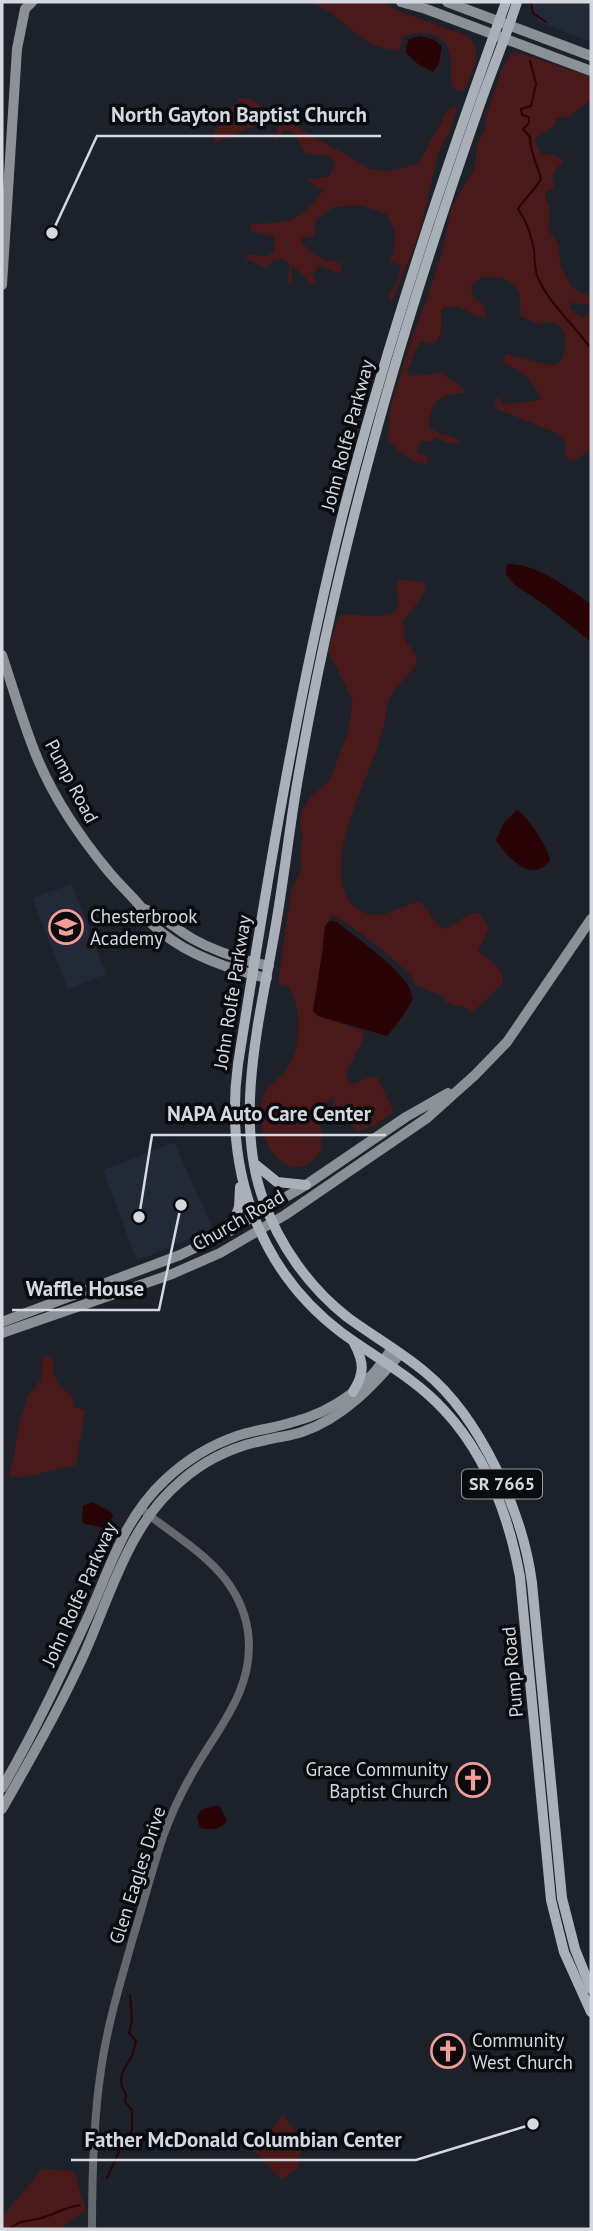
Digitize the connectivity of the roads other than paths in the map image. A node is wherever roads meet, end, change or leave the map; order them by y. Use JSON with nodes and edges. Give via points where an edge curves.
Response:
{"nodes":[{"id":1,"x":401,"y":2,"type":"edge"},
{"id":2,"x":447,"y":2,"type":"edge"},
{"id":3,"x":506,"y":2,"type":"edge"},
{"id":4,"x":517,"y":2,"type":"edge"},
{"id":5,"x":27,"y":4,"type":"edge"},
{"id":6,"x":504,"y":23,"type":"junction"},
{"id":7,"x":499,"y":36,"type":"junction"},
{"id":8,"x":591,"y":56,"type":"edge"},
{"id":9,"x":591,"y":71,"type":"edge"},
{"id":10,"x":2,"y":285,"type":"edge"},
{"id":11,"x":2,"y":655,"type":"edge"},
{"id":12,"x":141,"y":908,"type":"junction"},
{"id":13,"x":591,"y":919,"type":"edge"},
{"id":14,"x":254,"y":962,"type":"junction"},
{"id":15,"x":270,"y":965,"type":"junction"},
{"id":16,"x":252,"y":975,"type":"junction"},
{"id":17,"x":267,"y":978,"type":"junction"},
{"id":18,"x":464,"y":1084,"type":"junction"},
{"id":19,"x":253,"y":1162,"type":"junction"},
{"id":20,"x":241,"y":1174,"type":"junction"},
{"id":21,"x":306,"y":1185,"type":"junction"},
{"id":22,"x":267,"y":1209,"type":"junction"},
{"id":23,"x":254,"y":1217,"type":"junction"},
{"id":24,"x":273,"y":1223,"type":"junction"},
{"id":25,"x":260,"y":1230,"type":"junction"},
{"id":26,"x":230,"y":1231,"type":"junction"},
{"id":27,"x":2,"y":1322,"type":"edge"},
{"id":28,"x":2,"y":1333,"type":"edge"},
{"id":29,"x":353,"y":1340,"type":"junction"},
{"id":30,"x":396,"y":1351,"type":"junction"},
{"id":31,"x":387,"y":1364,"type":"junction"},
{"id":32,"x":353,"y":1392,"type":"junction"},
{"id":33,"x":144,"y":1511,"type":"junction"},
{"id":34,"x":2,"y":1788,"type":"edge"},
{"id":35,"x":2,"y":1809,"type":"edge"},
{"id":36,"x":591,"y":1989,"type":"edge"},
{"id":37,"x":591,"y":2012,"type":"edge"},
{"id":38,"x":92,"y":2229,"type":"edge"}],
"edges":[{"from":1,"to":7,"type":"main road"},
{"from":2,"to":6,"type":"main road"},
{"from":3,"to":6,"type":"main road","name":"John Rolfe Parkway"},
{"from":4,"to":6,"type":"main road","name":"John Rolfe Parkway"},
{"from":5,"to":10,"type":"main road","via":[[16,68]]},
{"from":6,"to":7,"type":"main road","name":"John Rolfe Parkway"},
{"from":6,"to":8,"type":"main road"},
{"from":7,"to":9,"type":"main road"},
{"from":7,"to":14,"type":"main road","name":"John Rolfe Parkway","via":[[418,251],[345,507],[294,735]]},
{"from":7,"to":15,"type":"main road","name":"John Rolfe Parkway","via":[[423,275],[355,513],[309,716]]},
{"from":11,"to":12,"type":"main road","name":"Pump Road","via":[[47,778],[89,847]]},
{"from":12,"to":14,"type":"main road","name":"Pump Road","via":[[213,949]]},
{"from":12,"to":16,"type":"main road","name":"Pump Road","via":[[151,924],[183,946]]},
{"from":13,"to":18,"type":"main road","name":"Church Road","via":[[507,1042]]},
{"from":14,"to":15,"type":"main road","name":"Pump Road"},
{"from":14,"to":16,"type":"main road","name":"John Rolfe Parkway"},
{"from":15,"to":17,"type":"main road","name":"John Rolfe Parkway"},
{"from":16,"to":17,"type":"main road","name":"Pump Road"},
{"from":16,"to":20,"type":"main road","name":"John Rolfe Parkway","via":[[234,1098]]},
{"from":17,"to":19,"type":"main road","name":"John Rolfe Parkway","via":[[250,1093]]},
{"from":18,"to":21,"type":"main road","name":"Church Road"},
{"from":18,"to":24,"type":"main road","name":"Church Road","via":[[427,1118]]},
{"from":19,"to":21,"type":"main road","via":[[276,1182]]},
{"from":19,"to":22,"type":"main road","name":"John Rolfe Parkway"},
{"from":20,"to":23,"type":"main road","name":"John Rolfe Parkway"},
{"from":20,"to":26,"type":"main road","via":[[240,1203]]},
{"from":21,"to":22,"type":"main road","name":"Church Road"},
{"from":22,"to":23,"type":"main road","name":"Church Road"},
{"from":22,"to":24,"type":"main road","name":"John Rolfe Parkway"},
{"from":23,"to":25,"type":"main road","name":"John Rolfe Parkway"},
{"from":23,"to":26,"type":"main road","name":"Church Road"},
{"from":24,"to":25,"type":"main road","name":"Church Road"},
{"from":24,"to":30,"type":"main road","name":"John Rolfe Parkway","via":[[287,1250],[318,1289],[344,1315]]},
{"from":25,"to":28,"type":"main road","name":"Church Road","via":[[186,1269]]},
{"from":25,"to":29,"type":"main road","name":"John Rolfe Parkway","via":[[295,1287]]},
{"from":26,"to":27,"type":"main road","name":"Church Road","via":[[180,1255]]},
{"from":29,"to":31,"type":"main road","name":"John Rolfe Parkway"},
{"from":29,"to":32,"type":"main road","via":[[363,1373]]},
{"from":30,"to":31,"type":"main road"},
{"from":30,"to":36,"type":"main road","name":"Pump Road","number":"SR 7665","via":[[437,1383],[478,1435],[523,1536],[534,1599],[562,1898]]},
{"from":31,"to":32,"type":"main road","name":"John Rolfe Parkway"},
{"from":31,"to":33,"type":"main road","name":"John Rolfe Parkway","via":[[359,1398],[313,1427],[245,1445],[205,1463]]},
{"from":31,"to":37,"type":"main road","name":"Pump Road","number":"SR 7665","via":[[432,1397],[463,1434],[485,1471],[511,1534],[520,1577],[551,1900],[564,1952]]},
{"from":32,"to":33,"type":"main road","name":"John Rolfe Parkway","via":[[308,1418],[237,1436],[210,1448],[173,1472]]},
{"from":33,"to":34,"type":"main road","name":"John Rolfe Parkway","via":[[116,1550],[47,1704]]},
{"from":33,"to":35,"type":"main road","name":"John Rolfe Parkway","via":[[67,1690]]},
{"from":33,"to":38,"type":"street","name":"Glen Eagles Drive","via":[[201,1553],[229,1582],[246,1619],[248,1664],[235,1706],[188,1780],[165,1830],[113,2009],[99,2082]]}]}
